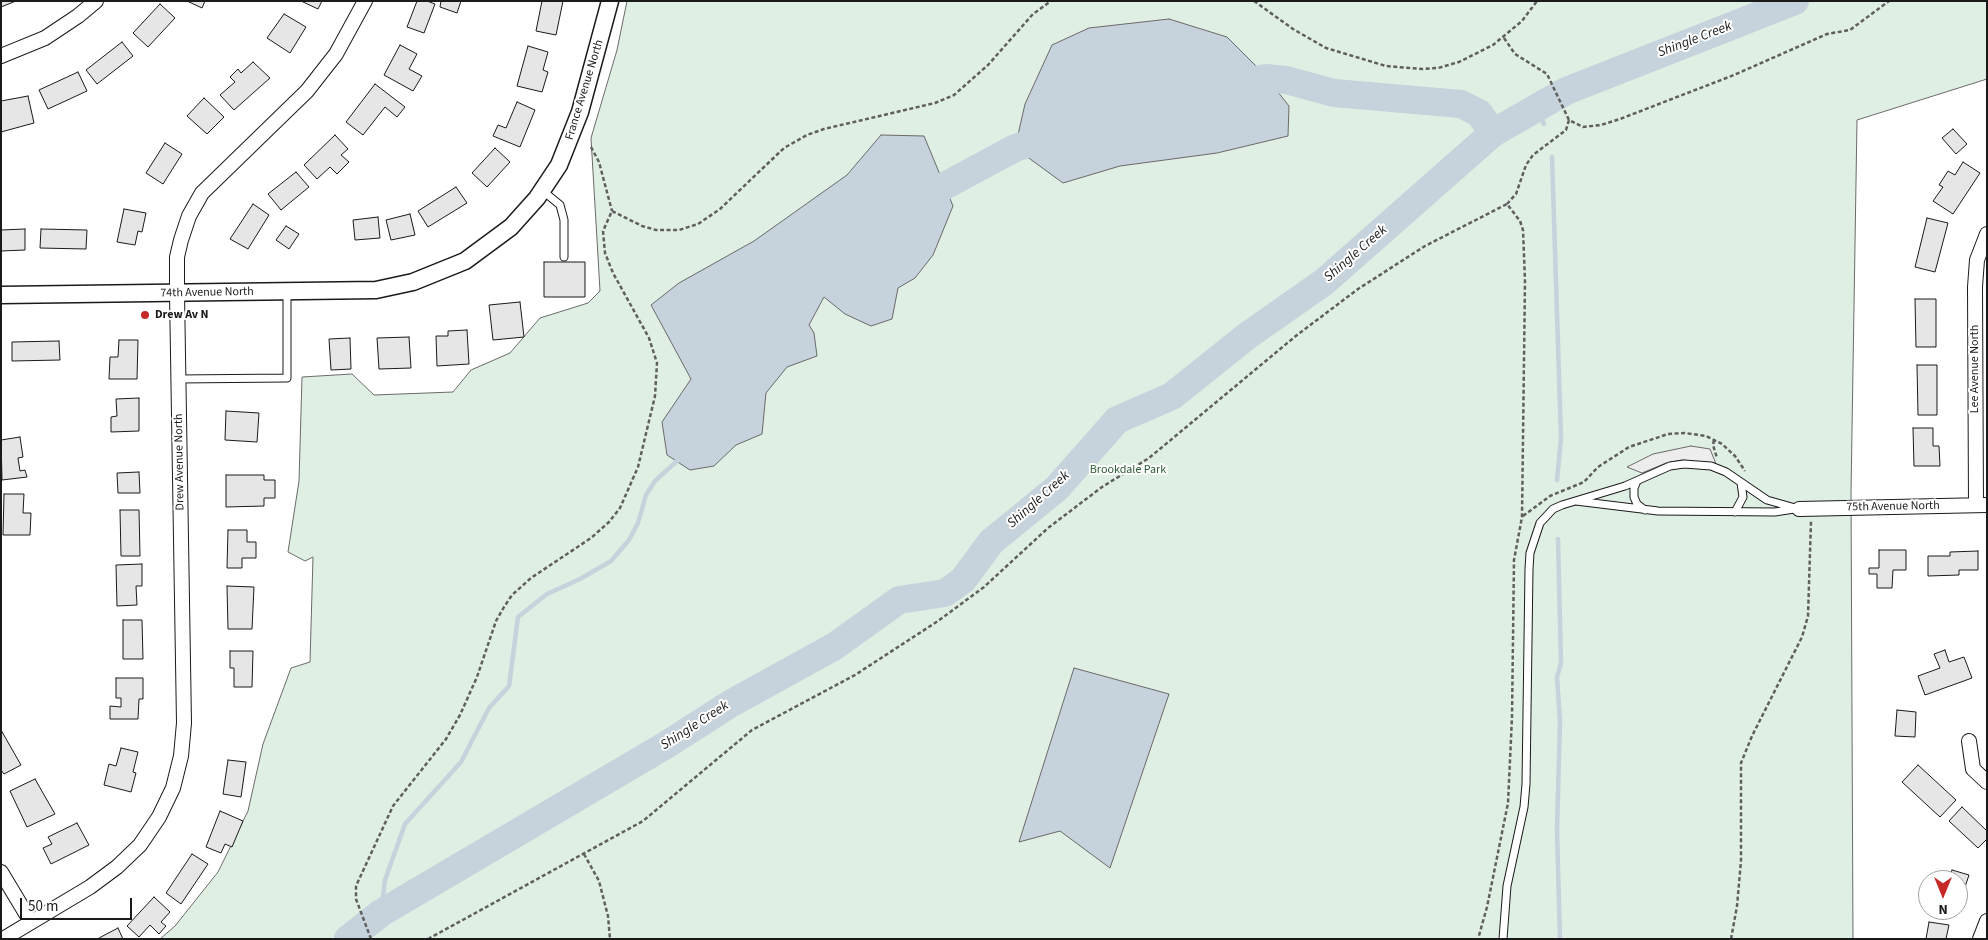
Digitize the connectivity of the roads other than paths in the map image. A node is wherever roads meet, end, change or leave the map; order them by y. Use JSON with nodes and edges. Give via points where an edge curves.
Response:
{"nodes":[{"id":1,"x":96,"y":1,"type":"edge"},
{"id":2,"x":365,"y":1,"type":"edge"},
{"id":3,"x":610,"y":1,"type":"edge"},
{"id":4,"x":1,"y":56,"type":"edge"},
{"id":5,"x":542,"y":191,"type":"junction"},
{"id":6,"x":1987,"y":234,"type":"edge"},
{"id":7,"x":564,"y":257,"type":"dead end"},
{"id":8,"x":413,"y":282,"type":"joint"},
{"id":9,"x":287,"y":292,"type":"junction"},
{"id":10,"x":177,"y":293,"type":"junction"},
{"id":11,"x":1,"y":295,"type":"edge"},
{"id":12,"x":178,"y":379,"type":"junction"},
{"id":13,"x":1637,"y":481,"type":"junction"},
{"id":14,"x":1741,"y":483,"type":"junction"},
{"id":15,"x":1573,"y":501,"type":"junction"},
{"id":16,"x":1981,"y":505,"type":"edge"},
{"id":17,"x":1799,"y":508,"type":"junction"},
{"id":18,"x":1646,"y":510,"type":"junction"},
{"id":19,"x":1734,"y":512,"type":"junction"},
{"id":20,"x":1969,"y":741,"type":"dead end"},
{"id":21,"x":1987,"y":782,"type":"edge"},
{"id":22,"x":1,"y":872,"type":"edge"},
{"id":23,"x":1987,"y":921,"type":"edge"},
{"id":24,"x":31,"y":922,"type":"junction"},
{"id":25,"x":3,"y":939,"type":"edge"},
{"id":26,"x":1503,"y":939,"type":"edge"},
{"id":27,"x":1980,"y":939,"type":"edge"}],
"edges":[{"from":1,"to":4,"type":"street","via":[[45,38]]},
{"from":2,"to":10,"type":"street","name":"Drew Avenue North","via":[[336,54],[307,91],[202,193],[181,240],[177,257]]},
{"from":3,"to":5,"type":"street","name":"France Avenue North","via":[[573,132],[559,165]]},
{"from":5,"to":7,"type":"lane","via":[[560,205],[564,220]]},
{"from":5,"to":8,"type":"street","name":"France Avenue North","via":[[511,226],[481,250],[446,270]]},
{"from":6,"to":16,"type":"street","name":"Lee Avenue North","via":[[1977,260],[1975,287]]},
{"from":8,"to":9,"type":"street","name":"74th Avenue North","via":[[376,290]]},
{"from":9,"to":10,"type":"street","name":"74th Avenue North"},
{"from":9,"to":12,"type":"lane","via":[[287,378]]},
{"from":10,"to":11,"type":"street","name":"74th Avenue North"},
{"from":10,"to":12,"type":"street","name":"Drew Avenue North"},
{"from":12,"to":24,"type":"street","name":"Drew Avenue North","via":[[184,723],[181,756],[173,788],[140,845],[118,867]]},
{"from":13,"to":14,"type":"lane","via":[[1670,466],[1684,464],[1711,466]]},
{"from":13,"to":15,"type":"lane"},
{"from":13,"to":18,"type":"lane","via":[[1634,497],[1637,504]]},
{"from":14,"to":17,"type":"lane","via":[[1767,500]]},
{"from":14,"to":19,"type":"lane","via":[[1743,497]]},
{"from":15,"to":18,"type":"lane"},
{"from":15,"to":26,"type":"lane","via":[[1546,515],[1534,536],[1530,553],[1526,784],[1507,886]]},
{"from":16,"to":17,"type":"street","name":"75th Avenue North"},
{"from":17,"to":19,"type":"lane","via":[[1775,512]]},
{"from":18,"to":19,"type":"lane"},
{"from":20,"to":21,"type":"street","via":[[1973,769]]},
{"from":22,"to":24,"type":"street"},
{"from":23,"to":27,"type":"street"},
{"from":24,"to":25,"type":"street"}]}
